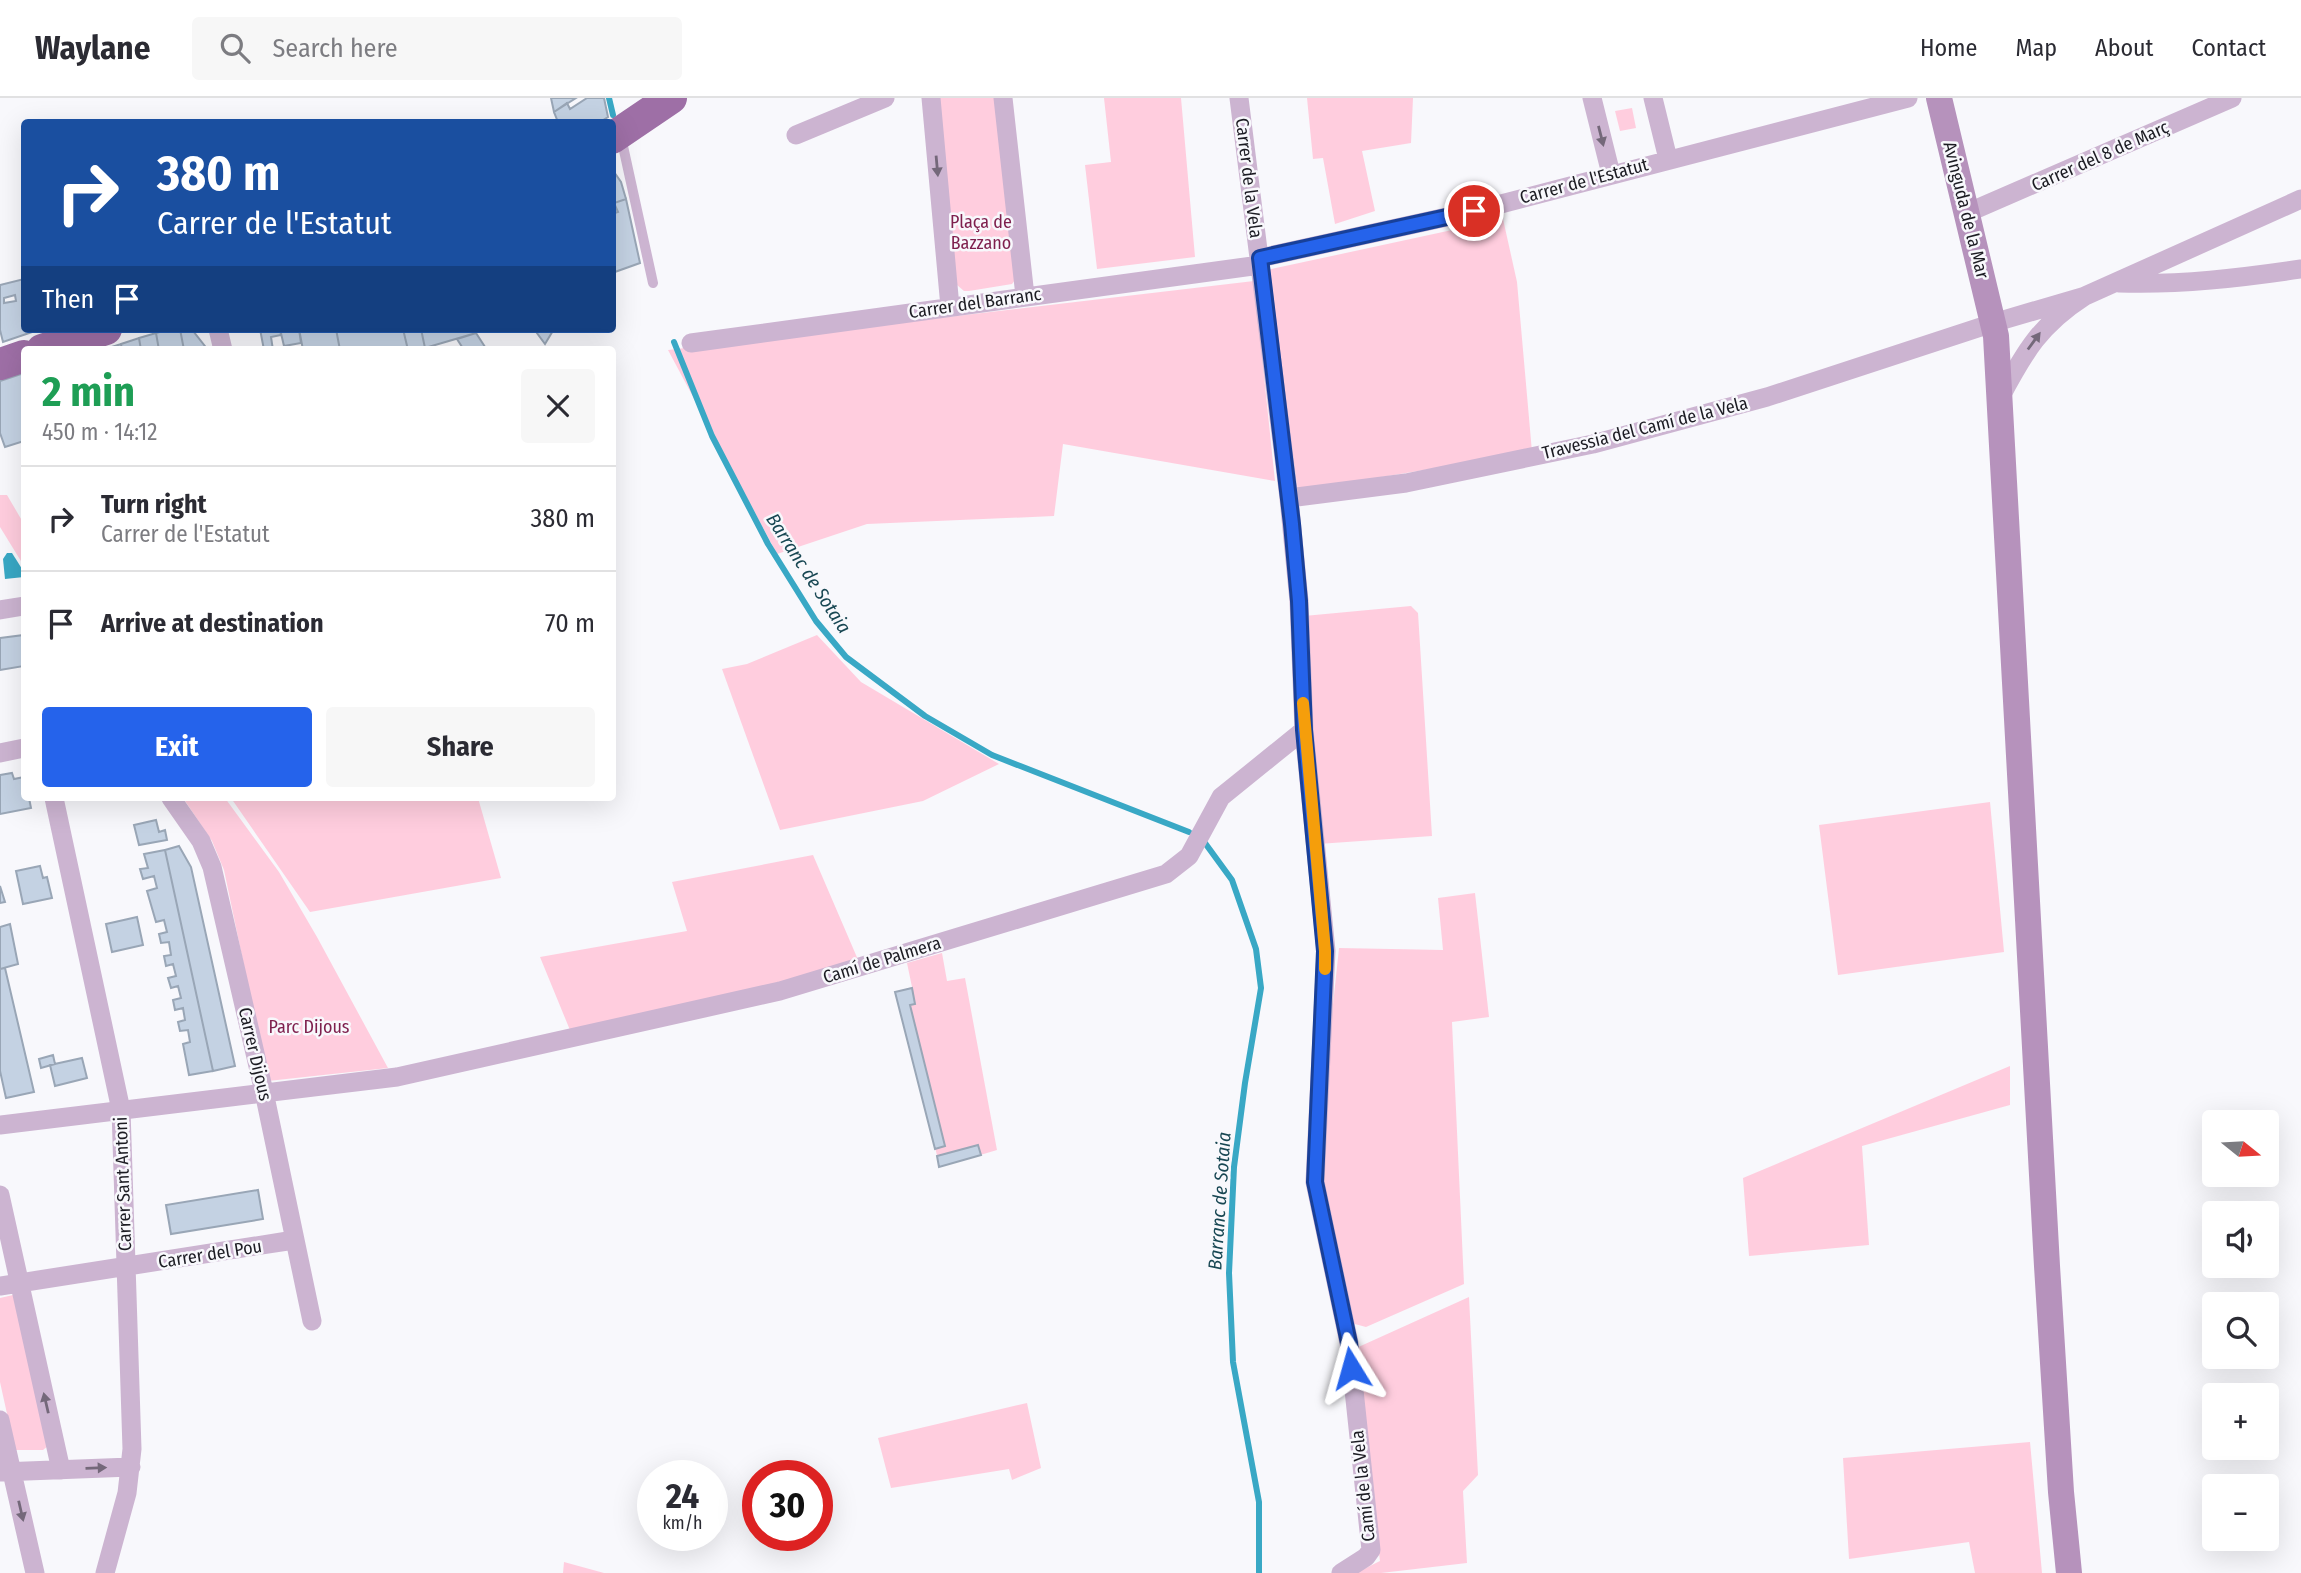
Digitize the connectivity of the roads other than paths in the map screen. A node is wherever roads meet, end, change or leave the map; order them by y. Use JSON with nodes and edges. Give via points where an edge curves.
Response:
{"nodes":[{"id":1,"x":671,"y":98,"type":"edge"},
{"id":2,"x":885,"y":98,"type":"edge"},
{"id":3,"x":931,"y":98,"type":"edge"},
{"id":4,"x":1003,"y":98,"type":"edge"},
{"id":5,"x":1239,"y":98,"type":"edge"},
{"id":6,"x":1592,"y":98,"type":"edge"},
{"id":7,"x":1653,"y":98,"type":"edge"},
{"id":8,"x":1908,"y":98,"type":"edge"},
{"id":9,"x":1939,"y":98,"type":"edge"},
{"id":10,"x":2232,"y":98,"type":"edge"},
{"id":11,"x":796,"y":135,"type":"dead end"},
{"id":12,"x":616,"y":136,"type":"edge"},
{"id":13,"x":1668,"y":159,"type":"junction"},
{"id":14,"x":1611,"y":174,"type":"junction"},
{"id":15,"x":2301,"y":199,"type":"edge"},
{"id":16,"x":1968,"y":213,"type":"junction"},
{"id":17,"x":1260,"y":262,"type":"junction"},
{"id":18,"x":2301,"y":269,"type":"edge"},
{"id":19,"x":2115,"y":282,"type":"junction"},
{"id":20,"x":653,"y":283,"type":"dead end"},
{"id":21,"x":1025,"y":296,"type":"junction"},
{"id":22,"x":2085,"y":296,"type":"junction"},
{"id":23,"x":950,"y":307,"type":"junction"},
{"id":24,"x":1993,"y":323,"type":"junction"},
{"id":25,"x":94,"y":333,"type":"edge"},
{"id":26,"x":691,"y":343,"type":"dead end"},
{"id":27,"x":54,"y":346,"type":"edge"},
{"id":28,"x":21,"y":357,"type":"edge"},
{"id":29,"x":0,"y":364,"type":"edge"},
{"id":30,"x":1999,"y":399,"type":"junction"},
{"id":31,"x":1289,"y":498,"type":"junction"},
{"id":32,"x":21,"y":606,"type":"edge"},
{"id":33,"x":0,"y":610,"type":"edge"},
{"id":34,"x":1304,"y":730,"type":"junction"},
{"id":35,"x":21,"y":749,"type":"edge"},
{"id":36,"x":0,"y":753,"type":"edge"},
{"id":37,"x":55,"y":801,"type":"edge"},
{"id":38,"x":173,"y":801,"type":"edge"},
{"id":39,"x":264,"y":1092,"type":"junction"},
{"id":40,"x":121,"y":1110,"type":"junction"},
{"id":41,"x":0,"y":1125,"type":"edge"},
{"id":42,"x":0,"y":1195,"type":"edge"},
{"id":43,"x":294,"y":1240,"type":"junction"},
{"id":44,"x":126,"y":1267,"type":"junction"},
{"id":45,"x":10,"y":1284,"type":"edge"},
{"id":46,"x":312,"y":1321,"type":"dead end"},
{"id":47,"x":0,"y":1420,"type":"edge"},
{"id":48,"x":131,"y":1467,"type":"junction"},
{"id":49,"x":61,"y":1470,"type":"junction"},
{"id":50,"x":6,"y":1472,"type":"edge"},
{"id":51,"x":36,"y":1573,"type":"edge"},
{"id":52,"x":105,"y":1573,"type":"edge"},
{"id":53,"x":1341,"y":1573,"type":"edge"},
{"id":54,"x":2069,"y":1573,"type":"edge"}],
"edges":[{"from":1,"to":12,"type":"highway"},
{"from":2,"to":11,"type":"street"},
{"from":3,"to":23,"type":"street","one_way":true},
{"from":4,"to":21,"type":"street"},
{"from":5,"to":17,"type":"street","name":"Carrer de la Vela"},
{"from":6,"to":14,"type":"street","one_way":true},
{"from":7,"to":13,"type":"street"},
{"from":8,"to":13,"type":"street","name":"Carrer de l'Estatut"},
{"from":9,"to":16,"type":"main road","name":"Avinguda de la Mar"},
{"from":10,"to":16,"type":"street","name":"Carrer del 8 de Març"},
{"from":12,"to":20,"type":"lane"},
{"from":13,"to":14,"type":"street","name":"Carrer de l'Estatut"},
{"from":14,"to":17,"type":"street","name":"Carrer de l'Estatut"},
{"from":15,"to":19,"type":"street"},
{"from":16,"to":24,"type":"main road","name":"Avinguda de la Mar"},
{"from":17,"to":21,"type":"street","name":"Carrer del Barranc"},
{"from":17,"to":31,"type":"street","name":"Camí de la Vela"},
{"from":18,"to":19,"type":"street","via":[[2179,283]]},
{"from":19,"to":22,"type":"street"},
{"from":21,"to":23,"type":"street","name":"Carrer del Barranc"},
{"from":22,"to":24,"type":"street","name":"Travessia del Camí de la Vela"},
{"from":30,"to":22,"type":"street","one_way":true,"via":[[2039,332]]},
{"from":23,"to":26,"type":"street","name":"Carrer del Barranc"},
{"from":24,"to":30,"type":"main road","name":"Avinguda de la Mar"},
{"from":24,"to":31,"type":"street","name":"Travessia del Camí de la Vela","via":[[1767,397],[1593,444],[1406,483]]},
{"from":25,"to":27,"type":"highway"},
{"from":28,"to":29,"type":"highway"},
{"from":30,"to":54,"type":"main road","name":"Avinguda de la Mar","via":[[2048,1292]]},
{"from":31,"to":34,"type":"street","name":"Camí de la Vela"},
{"from":32,"to":33,"type":"street"},
{"from":34,"to":39,"type":"street","name":"Camí de Palmera","via":[[1221,797],[1189,856],[1166,874],[780,991],[397,1077]]},
{"from":34,"to":53,"type":"street","name":"Camí de la Vela","via":[[1325,951],[1315,1182],[1349,1343],[1371,1550]]},
{"from":35,"to":36,"type":"street"},
{"from":37,"to":40,"type":"street","name":"Carrer Sant Antoni"},
{"from":38,"to":39,"type":"street","name":"Carrer Dijous","via":[[201,841],[212,867]]},
{"from":39,"to":40,"type":"street","name":"Camí de Palmera"},
{"from":39,"to":43,"type":"street","name":"Carrer Dijous"},
{"from":40,"to":41,"type":"street","name":"Camí de Palmera"},
{"from":40,"to":44,"type":"street","name":"Carrer Sant Antoni"},
{"from":42,"to":45,"type":"street"},
{"from":43,"to":44,"type":"street","name":"Carrer del Pou"},
{"from":43,"to":46,"type":"street","name":"Carrer Dijous"},
{"from":44,"to":45,"type":"street","name":"Carrer del Pou"},
{"from":44,"to":48,"type":"street","name":"Carrer Sant Antoni"},
{"from":49,"to":45,"type":"street","one_way":true},
{"from":47,"to":50,"type":"street"},
{"from":49,"to":48,"type":"street","one_way":true},
{"from":48,"to":52,"type":"street","name":"Carrer Sant Antoni"},
{"from":49,"to":50,"type":"street"},
{"from":50,"to":51,"type":"street","one_way":true}]}
